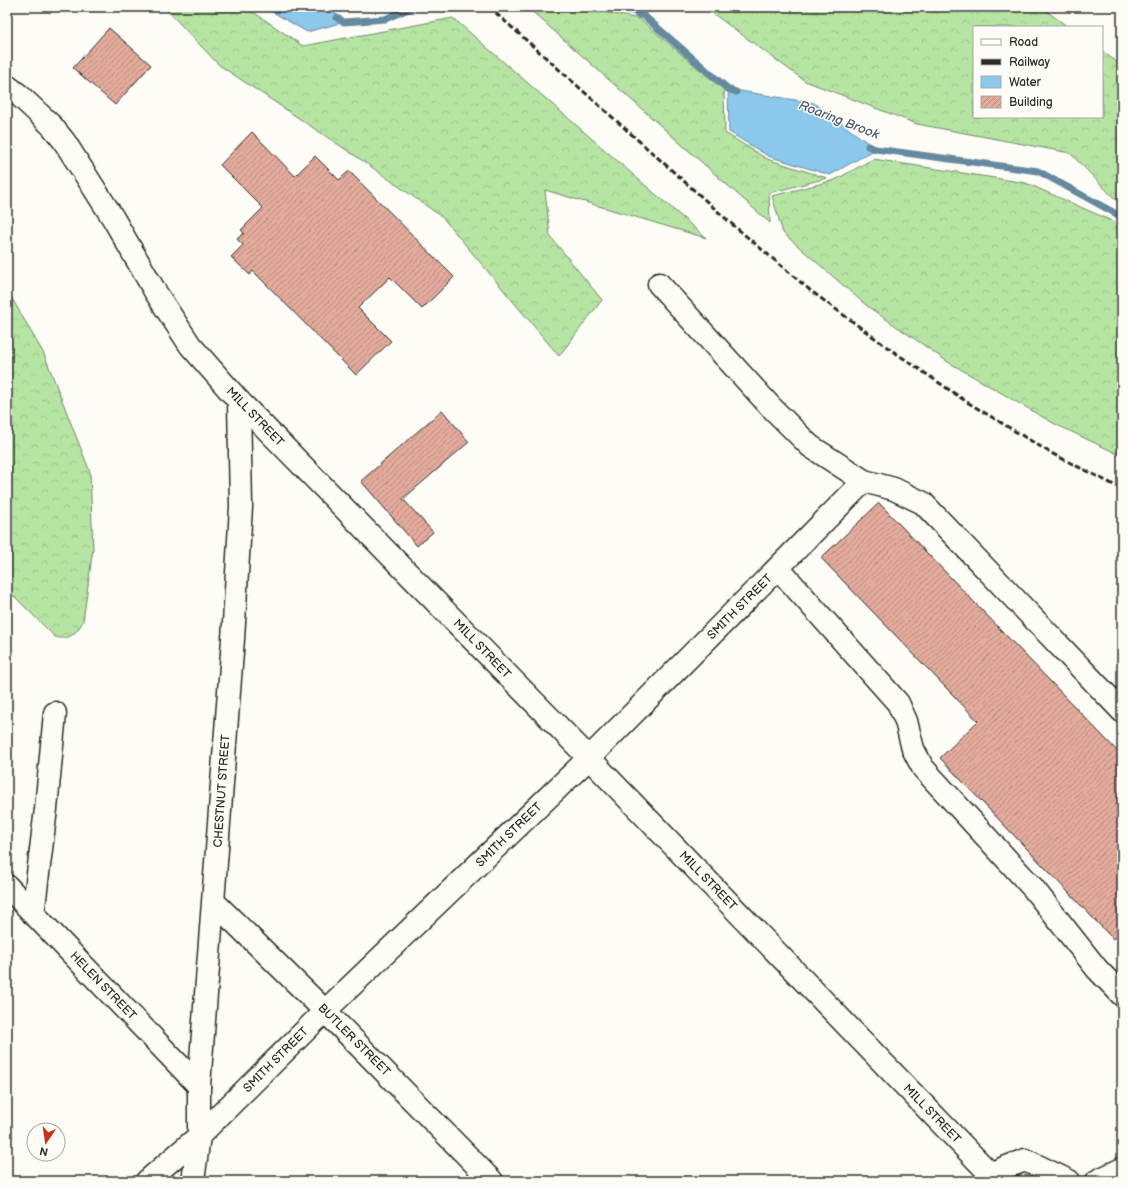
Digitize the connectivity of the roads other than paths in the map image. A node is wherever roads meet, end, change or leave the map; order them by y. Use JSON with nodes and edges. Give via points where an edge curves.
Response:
{"nodes":[{"id":1,"x":7,"y":86,"type":"edge"},
{"id":2,"x":659,"y":284,"type":"dead end"},
{"id":3,"x":239,"y":401,"type":"junction"},
{"id":4,"x":864,"y":481,"type":"junction"},
{"id":5,"x":778,"y":568,"type":"junction"},
{"id":6,"x":1122,"y":711,"type":"edge"},
{"id":7,"x":56,"y":713,"type":"dead end"},
{"id":8,"x":590,"y":758,"type":"junction"},
{"id":9,"x":7,"y":886,"type":"edge"},
{"id":10,"x":214,"y":902,"type":"junction"},
{"id":11,"x":33,"y":914,"type":"junction"},
{"id":12,"x":1122,"y":995,"type":"edge"},
{"id":13,"x":325,"y":1011,"type":"junction"},
{"id":14,"x":199,"y":1086,"type":"junction"},
{"id":15,"x":199,"y":1136,"type":"junction"},
{"id":16,"x":1122,"y":1169,"type":"edge"},
{"id":17,"x":993,"y":1177,"type":"edge"},
{"id":18,"x":147,"y":1181,"type":"edge"},
{"id":19,"x":193,"y":1181,"type":"edge"},
{"id":20,"x":492,"y":1181,"type":"edge"},
{"id":21,"x":1069,"y":1181,"type":"edge"},
{"id":22,"x":1097,"y":1181,"type":"edge"}],
"edges":[{"from":1,"to":3,"type":"street","name":"MILL STREET","via":[[42,116],[64,141],[190,345]]},
{"from":2,"to":4,"type":"street","via":[[810,446]]},
{"from":3,"to":8,"type":"street","name":"MILL STREET"},
{"from":3,"to":10,"type":"street","name":"CHESTNUT STREET","via":[[241,507]]},
{"from":4,"to":5,"type":"street","name":"SMITH STREET"},
{"from":4,"to":6,"type":"street","via":[[894,489],[923,503]]},
{"from":5,"to":8,"type":"street","name":"SMITH STREET"},
{"from":5,"to":12,"type":"street","via":[[898,703],[906,720],[912,749],[923,768],[1033,888],[1097,969]]},
{"from":7,"to":11,"type":"street"},
{"from":8,"to":13,"type":"street","name":"SMITH STREET"},
{"from":8,"to":17,"type":"street","name":"MILL STREET"},
{"from":9,"to":11,"type":"street","name":"HELEN STREET"},
{"from":10,"to":13,"type":"street","name":"BUTLER STREET"},
{"from":10,"to":14,"type":"street","name":"CHESTNUT STREET"},
{"from":11,"to":14,"type":"street","name":"HELEN STREET"},
{"from":13,"to":15,"type":"street","name":"SMITH STREET"},
{"from":13,"to":20,"type":"street","name":"BUTLER STREET"},
{"from":14,"to":15,"type":"street","name":"CHESTNUT STREET"},
{"from":15,"to":18,"type":"street","name":"SMITH STREET"},
{"from":15,"to":19,"type":"street","name":"CHESTNUT STREET"},
{"from":16,"to":22,"type":"street"},
{"from":17,"to":21,"type":"street","via":[[1026,1160]]}]}
